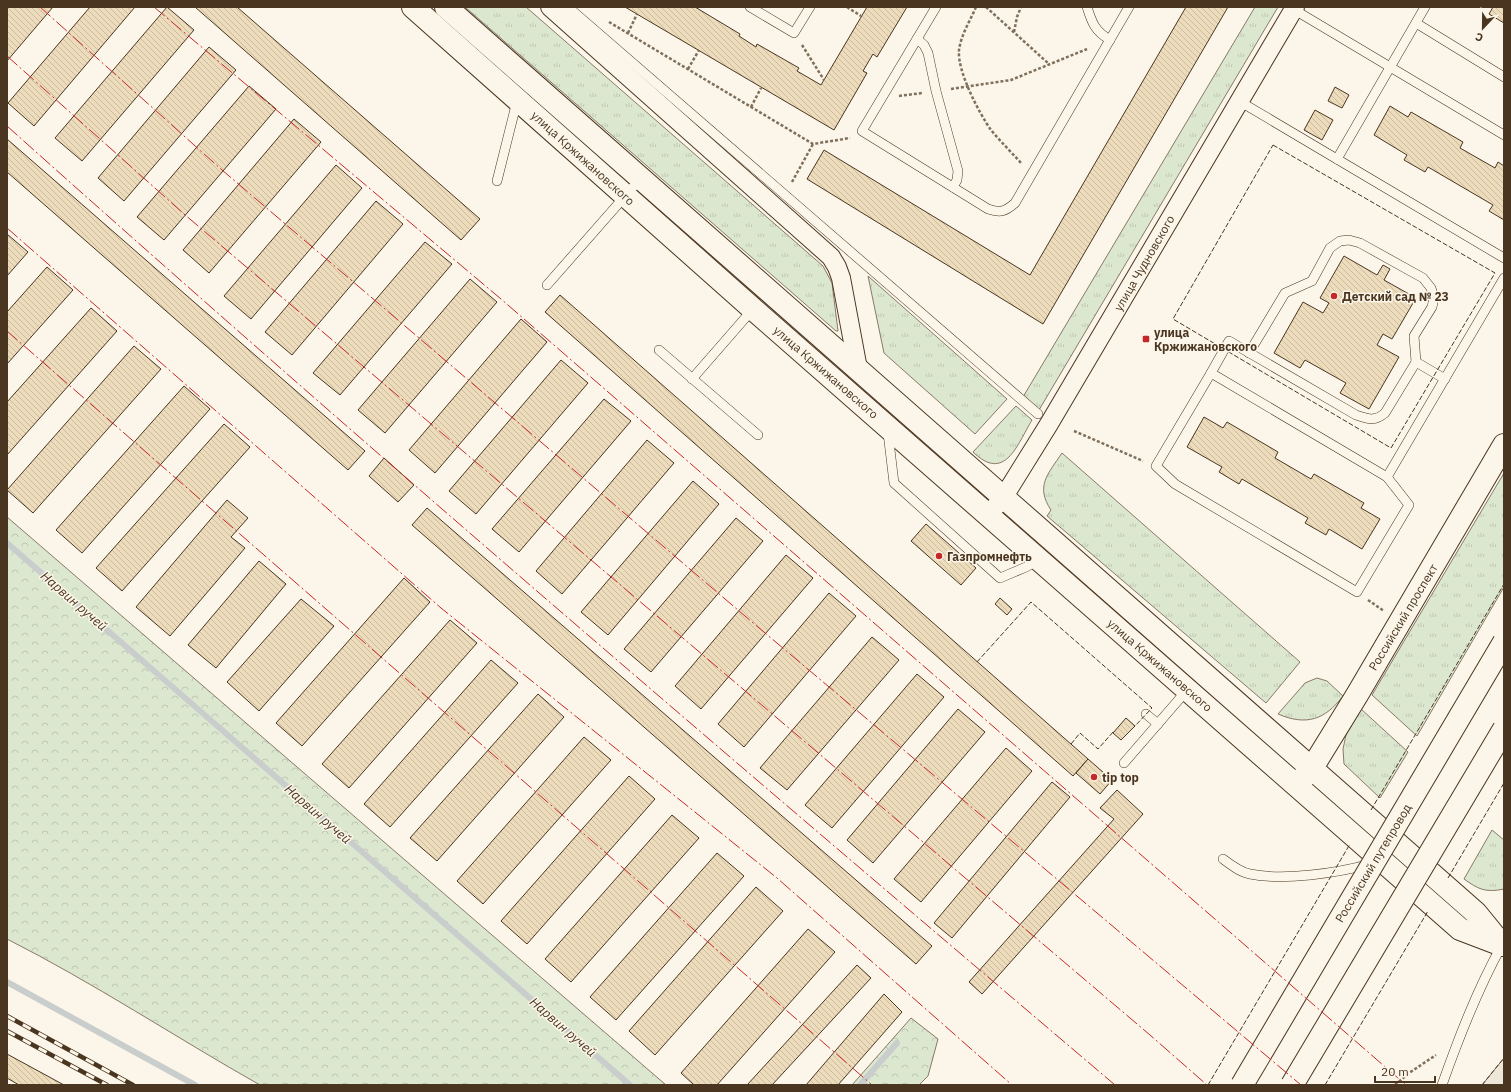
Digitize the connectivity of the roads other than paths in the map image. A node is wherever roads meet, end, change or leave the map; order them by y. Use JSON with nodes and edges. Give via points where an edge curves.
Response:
{"nodes":[{"id":1,"x":413,"y":7,"type":"edge"},
{"id":2,"x":446,"y":7,"type":"edge"},
{"id":3,"x":550,"y":7,"type":"edge"},
{"id":4,"x":568,"y":7,"type":"edge"},
{"id":5,"x":750,"y":7,"type":"edge"},
{"id":6,"x":810,"y":7,"type":"edge"},
{"id":7,"x":936,"y":7,"type":"edge"},
{"id":8,"x":1087,"y":7,"type":"edge"},
{"id":9,"x":1129,"y":7,"type":"edge"},
{"id":10,"x":1425,"y":7,"type":"edge"},
{"id":11,"x":1294,"y":8,"type":"edge"},
{"id":12,"x":1416,"y":23,"type":"junction"},
{"id":13,"x":917,"y":39,"type":"junction"},
{"id":14,"x":1110,"y":40,"type":"junction"},
{"id":15,"x":1390,"y":68,"type":"junction"},
{"id":16,"x":1504,"y":77,"type":"edge"},
{"id":17,"x":517,"y":100,"type":"junction"},
{"id":18,"x":1239,"y":101,"type":"junction"},
{"id":19,"x":1504,"y":135,"type":"edge"},
{"id":20,"x":1337,"y":159,"type":"junction"},
{"id":21,"x":641,"y":178,"type":"junction"},
{"id":22,"x":497,"y":181,"type":"dead end"},
{"id":23,"x":953,"y":187,"type":"junction"},
{"id":24,"x":625,"y":196,"type":"junction"},
{"id":25,"x":1504,"y":258,"type":"edge"},
{"id":26,"x":1504,"y":278,"type":"edge"},
{"id":27,"x":547,"y":285,"type":"dead end"},
{"id":28,"x":769,"y":290,"type":"junction"},
{"id":29,"x":753,"y":309,"type":"junction"},
{"id":30,"x":659,"y":350,"type":"dead end"},
{"id":31,"x":1250,"y":353,"type":"junction"},
{"id":32,"x":1416,"y":362,"type":"junction"},
{"id":33,"x":858,"y":369,"type":"junction"},
{"id":34,"x":1211,"y":373,"type":"junction"},
{"id":35,"x":692,"y":379,"type":"junction"},
{"id":36,"x":1445,"y":379,"type":"junction"},
{"id":37,"x":1038,"y":414,"type":"dead end"},
{"id":38,"x":887,"y":425,"type":"junction"},
{"id":39,"x":758,"y":436,"type":"dead end"},
{"id":40,"x":1504,"y":445,"type":"edge"},
{"id":41,"x":1387,"y":477,"type":"junction"},
{"id":42,"x":1003,"y":498,"type":"junction"},
{"id":43,"x":988,"y":515,"type":"junction"},
{"id":44,"x":1047,"y":551,"type":"junction"},
{"id":45,"x":1504,"y":642,"type":"edge"},
{"id":46,"x":1202,"y":672,"type":"junction"},
{"id":47,"x":1188,"y":689,"type":"junction"},
{"id":48,"x":1146,"y":714,"type":"dead end"},
{"id":49,"x":1158,"y":724,"type":"junction"},
{"id":50,"x":1504,"y":729,"type":"edge"},
{"id":51,"x":1124,"y":763,"type":"dead end"},
{"id":52,"x":1312,"y":768,"type":"junction"},
{"id":53,"x":1297,"y":785,"type":"junction"},
{"id":54,"x":1223,"y":859,"type":"dead end"},
{"id":55,"x":1383,"y":861,"type":"junction"},
{"id":56,"x":1503,"y":945,"type":"edge"},
{"id":57,"x":1242,"y":1085,"type":"edge"},
{"id":58,"x":1292,"y":1085,"type":"edge"},
{"id":59,"x":1442,"y":1085,"type":"edge"}],
"edges":[{"from":1,"to":17,"type":"street","name":"улица Кржижановского"},
{"from":2,"to":21,"type":"street","name":"улица Кржижановского"},
{"from":3,"to":33,"type":"street","via":[[831,257],[841,278]]},
{"from":4,"to":37,"type":"lane"},
{"from":5,"to":6,"type":"lane","via":[[794,33]]},
{"from":7,"to":13,"type":"lane"},
{"from":8,"to":14,"type":"lane","via":[[1093,24],[1100,34]]},
{"from":9,"to":14,"type":"lane"},
{"from":10,"to":12,"type":"lane"},
{"from":11,"to":15,"type":"lane"},
{"from":11,"to":18,"type":"street","name":"улица Чудновского"},
{"from":12,"to":15,"type":"lane"},
{"from":12,"to":16,"type":"lane"},
{"from":13,"to":23,"type":"lane","via":[[928,53],[958,171]]},
{"from":13,"to":23,"type":"lane","via":[[862,131]]},
{"from":14,"to":23,"type":"lane","via":[[1015,203],[1008,209],[998,212],[988,209]]},
{"from":15,"to":19,"type":"lane"},
{"from":15,"to":20,"type":"lane"},
{"from":17,"to":22,"type":"lane"},
{"from":17,"to":24,"type":"street","name":"улица Кржижановского"},
{"from":18,"to":20,"type":"lane"},
{"from":18,"to":42,"type":"street","name":"улица Чудновского"},
{"from":20,"to":25,"type":"lane"},
{"from":21,"to":24,"type":"lane"},
{"from":21,"to":28,"type":"street","name":"улица Кржижановского"},
{"from":24,"to":27,"type":"lane"},
{"from":24,"to":29,"type":"street","name":"улица Кржижановского"},
{"from":26,"to":36,"type":"lane"},
{"from":28,"to":29,"type":"street"},
{"from":28,"to":33,"type":"street","name":"улица Кржижановского"},
{"from":29,"to":35,"type":"lane"},
{"from":29,"to":38,"type":"street","name":"улица Кржижановского"},
{"from":30,"to":35,"type":"lane"},
{"from":31,"to":32,"type":"lane","via":[[1356,415],[1369,419],[1378,419],[1386,414]]},
{"from":31,"to":32,"type":"lane","via":[[1285,293],[1312,281],[1330,248],[1340,241],[1349,240],[1360,243],[1423,278],[1431,288],[1434,298],[1432,307],[1414,336]]},
{"from":31,"to":34,"type":"lane","via":[[1229,341]]},
{"from":32,"to":36,"type":"lane"},
{"from":33,"to":42,"type":"street","name":"улица Кржижановского"},
{"from":34,"to":41,"type":"lane"},
{"from":34,"to":41,"type":"lane","via":[[1156,466],[1175,484],[1357,592],[1409,505]]},
{"from":35,"to":39,"type":"lane"},
{"from":36,"to":41,"type":"lane"},
{"from":38,"to":43,"type":"street","name":"улица Кржижановского"},
{"from":38,"to":44,"type":"lane","via":[[894,483],[1000,578],[1026,567]]},
{"from":40,"to":52,"type":"street","name":"Российский проспект"},
{"from":42,"to":43,"type":"street","name":"улица Чудновского"},
{"from":42,"to":44,"type":"street","name":"улица Кржижановского"},
{"from":43,"to":44,"type":"street","name":"улица Кржижановского"},
{"from":44,"to":46,"type":"street","name":"улица Кржижановского"},
{"from":44,"to":47,"type":"street","name":"улица Кржижановского"},
{"from":45,"to":57,"type":"street","name":"Российский путепровод","bridge":true},
{"from":46,"to":47,"type":"street"},
{"from":46,"to":52,"type":"street","name":"улица Кржижановского"},
{"from":47,"to":49,"type":"lane"},
{"from":47,"to":53,"type":"street","name":"улица Кржижановского"},
{"from":48,"to":49,"type":"lane"},
{"from":49,"to":51,"type":"lane"},
{"from":50,"to":58,"type":"street","bridge":true},
{"from":52,"to":53,"type":"street","name":"Российский проспект"},
{"from":52,"to":56,"type":"street","name":"улица Кржижановского","via":[[1476,913]]},
{"from":53,"to":55,"type":"street","name":"улица Кржижановского"},
{"from":54,"to":55,"type":"lane","via":[[1235,868],[1250,874],[1283,877],[1321,874]]},
{"from":55,"to":56,"type":"street","name":"улица Кржижановского","via":[[1460,929]]},
{"from":56,"to":59,"type":"lane","via":[[1486,974]]}]}
